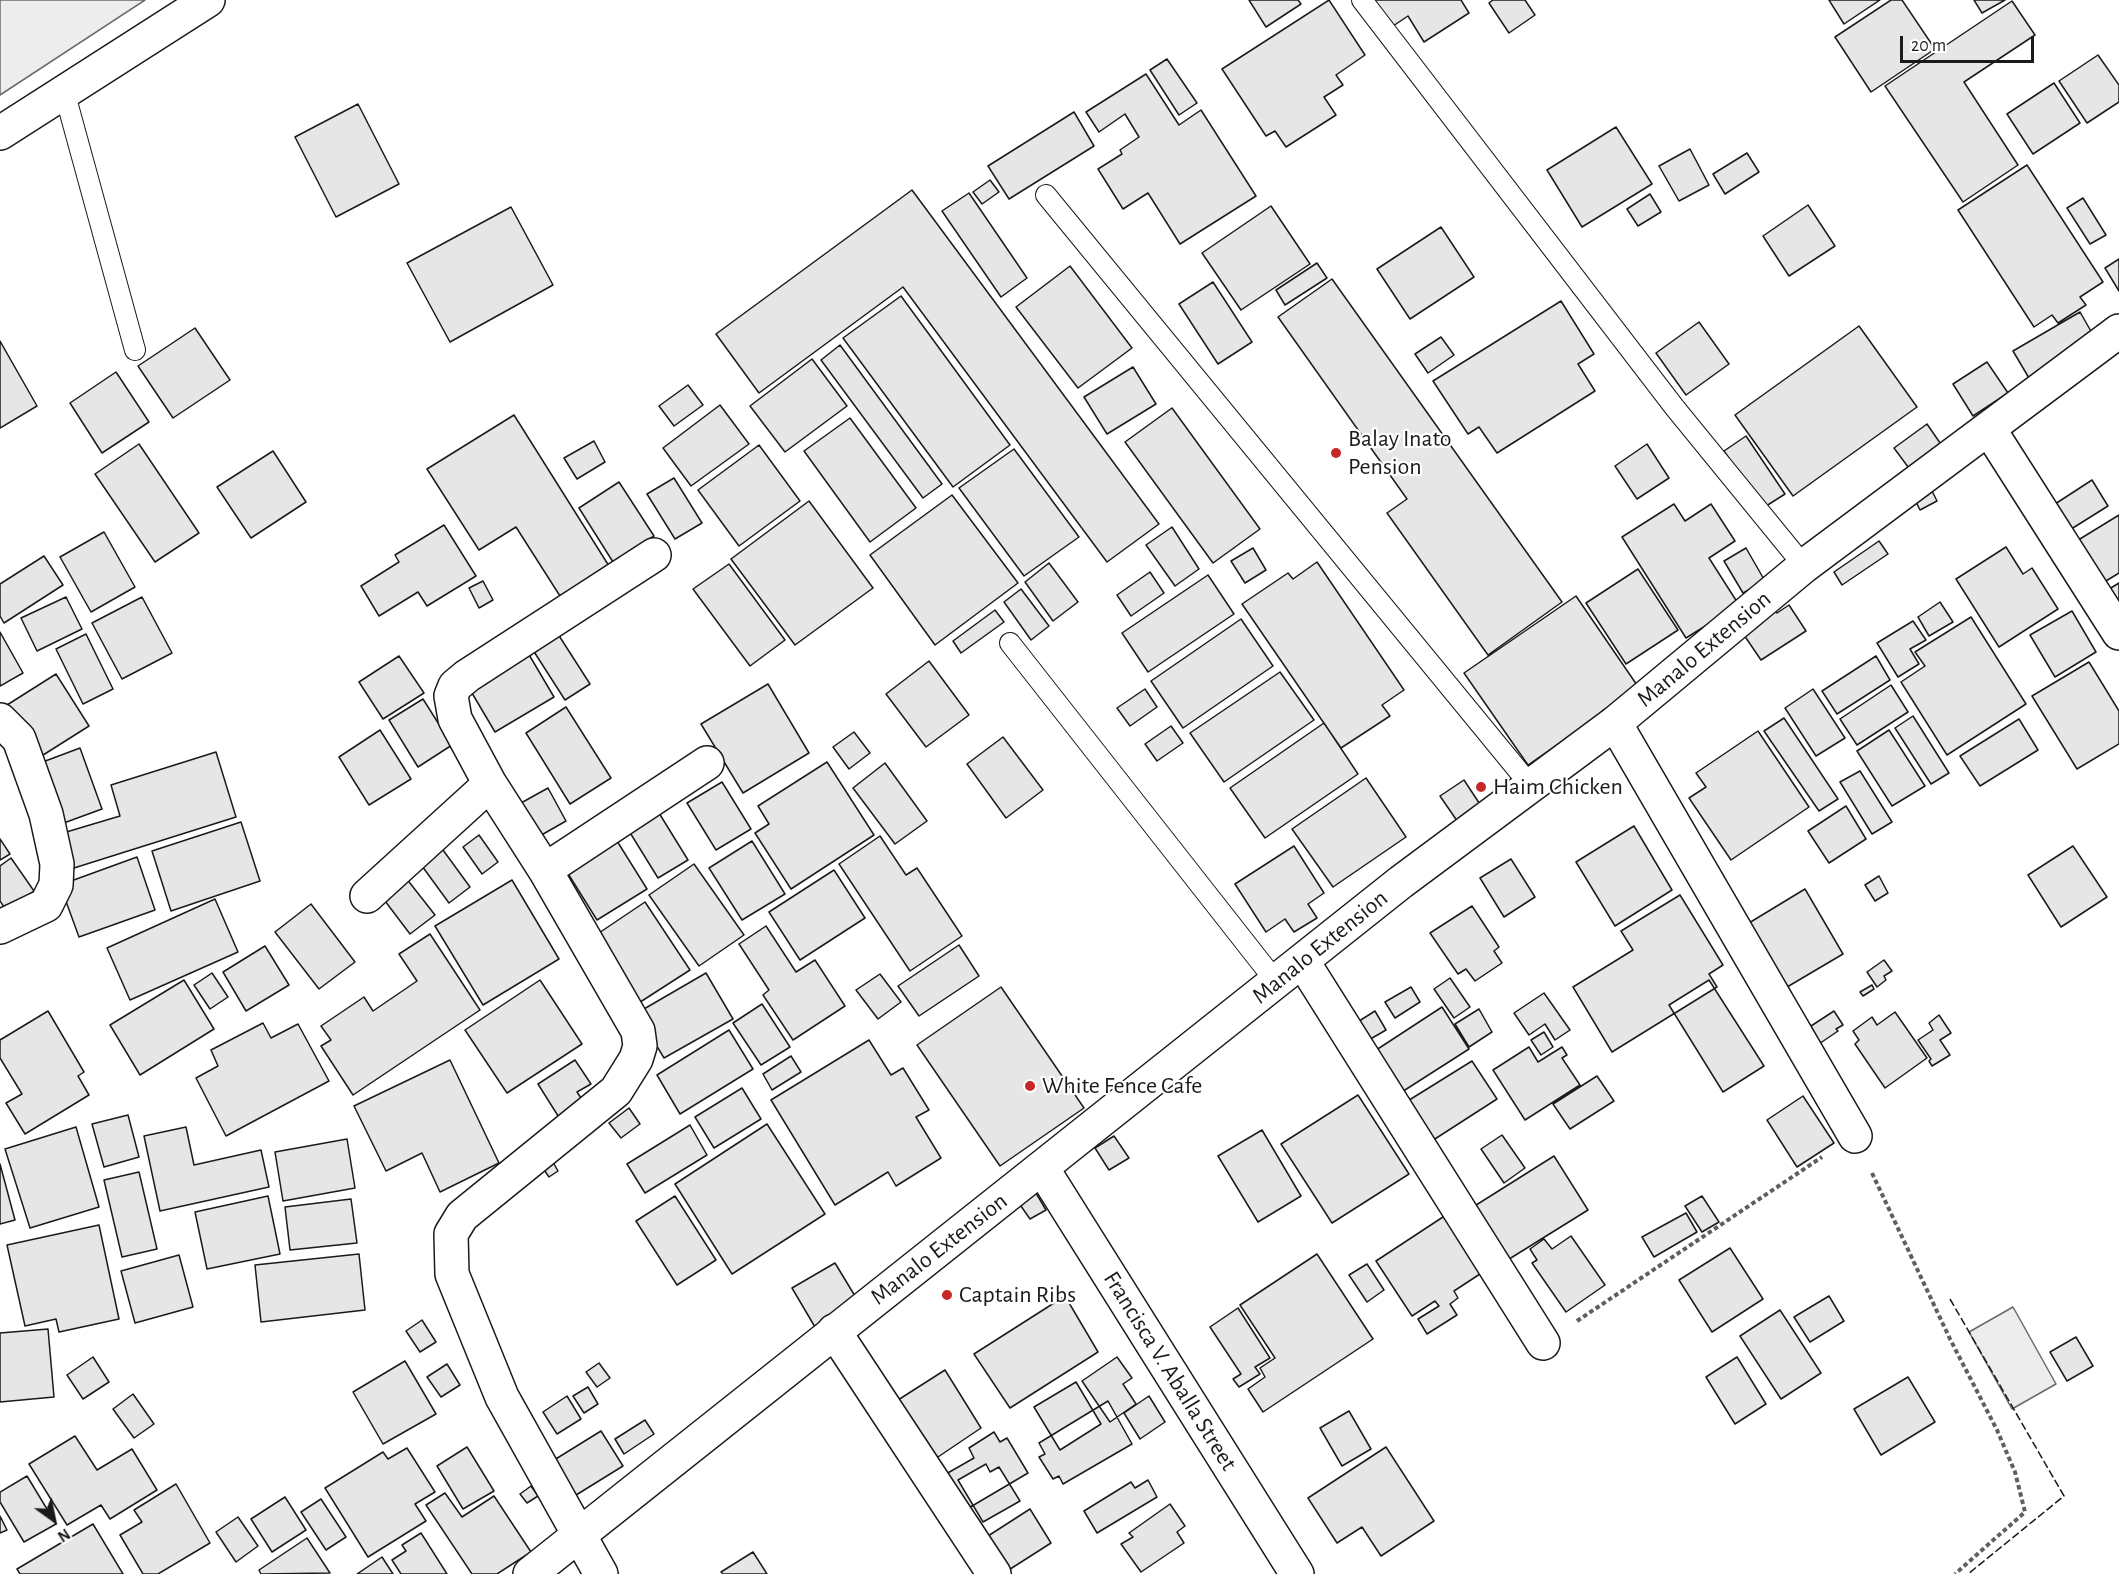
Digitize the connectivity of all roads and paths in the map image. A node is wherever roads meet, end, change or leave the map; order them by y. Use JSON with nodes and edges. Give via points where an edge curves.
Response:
{"nodes":[{"id":1,"x":208,"y":0,"type":"edge"},
{"id":2,"x":1362,"y":0,"type":"edge"},
{"id":3,"x":64,"y":91,"type":"junction"},
{"id":4,"x":0,"y":133,"type":"edge"},
{"id":5,"x":1046,"y":195,"type":"dead end"},
{"id":6,"x":2119,"y":332,"type":"edge"},
{"id":7,"x":135,"y":350,"type":"dead end"},
{"id":8,"x":1989,"y":429,"type":"junction"},
{"id":9,"x":654,"y":555,"type":"dead end"},
{"id":10,"x":1804,"y":566,"type":"junction"},
{"id":11,"x":2119,"y":633,"type":"edge"},
{"id":12,"x":1010,"y":643,"type":"dead end"},
{"id":13,"x":0,"y":720,"type":"edge"},
{"id":14,"x":1614,"y":723,"type":"junction"},
{"id":15,"x":707,"y":763,"type":"dead end"},
{"id":16,"x":490,"y":784,"type":"junction"},
{"id":17,"x":1531,"y":786,"type":"junction"},
{"id":18,"x":545,"y":870,"type":"junction"},
{"id":19,"x":367,"y":896,"type":"dead end"},
{"id":20,"x":0,"y":927,"type":"edge"},
{"id":21,"x":1303,"y":962,"type":"junction"},
{"id":22,"x":1277,"y":983,"type":"junction"},
{"id":23,"x":1855,"y":1136,"type":"junction"},
{"id":24,"x":1042,"y":1168,"type":"junction"},
{"id":25,"x":834,"y":1331,"type":"junction"},
{"id":26,"x":1544,"y":1343,"type":"joint"},
{"id":27,"x":578,"y":1535,"type":"junction"},
{"id":28,"x":530,"y":1574,"type":"edge"},
{"id":29,"x":601,"y":1574,"type":"edge"},
{"id":30,"x":994,"y":1574,"type":"edge"},
{"id":31,"x":1297,"y":1574,"type":"edge"},
{"id":32,"x":1955,"y":1574,"type":"edge"}],
"edges":[{"from":1,"to":3,"type":"street"},
{"from":2,"to":10,"type":"lane","via":[[1675,408]]},
{"from":3,"to":4,"type":"street"},
{"from":3,"to":7,"type":"lane"},
{"from":5,"to":17,"type":"lane"},
{"from":6,"to":8,"type":"street","name":"Manalo Extension"},
{"from":8,"to":10,"type":"street","name":"Manalo Extension"},
{"from":8,"to":11,"type":"street"},
{"from":9,"to":16,"type":"street","via":[[456,686],[451,696],[455,719]]},
{"from":10,"to":14,"type":"street","name":"Manalo Extension"},
{"from":12,"to":22,"type":"lane"},
{"from":13,"to":20,"type":"street","via":[[19,739],[46,814],[57,864],[57,885],[46,904]]},
{"from":14,"to":17,"type":"street","name":"Manalo Extension"},
{"from":14,"to":23,"type":"street"},
{"from":15,"to":18,"type":"street"},
{"from":16,"to":18,"type":"street"},
{"from":16,"to":19,"type":"street"},
{"from":17,"to":21,"type":"street","name":"Manalo Extension","via":[[1401,882]]},
{"from":18,"to":27,"type":"street","via":[[638,1031],[640,1046],[616,1091],[462,1215],[451,1234],[452,1274],[502,1397]]},
{"from":21,"to":22,"type":"street","name":"Manalo Extension"},
{"from":21,"to":26,"type":"street"},
{"from":22,"to":24,"type":"street","name":"Manalo Extension"},
{"from":23,"to":26,"type":"path"},
{"from":23,"to":32,"type":"path","via":[[1997,1430],[2015,1472],[2025,1512]]},
{"from":24,"to":25,"type":"street","name":"Manalo Extension"},
{"from":24,"to":31,"type":"street","name":"Francisca V. Aballa Street"},
{"from":25,"to":27,"type":"street","name":"Manalo Extension"},
{"from":25,"to":30,"type":"street"},
{"from":27,"to":28,"type":"street","name":"Manalo Extension"},
{"from":27,"to":29,"type":"street"}]}
